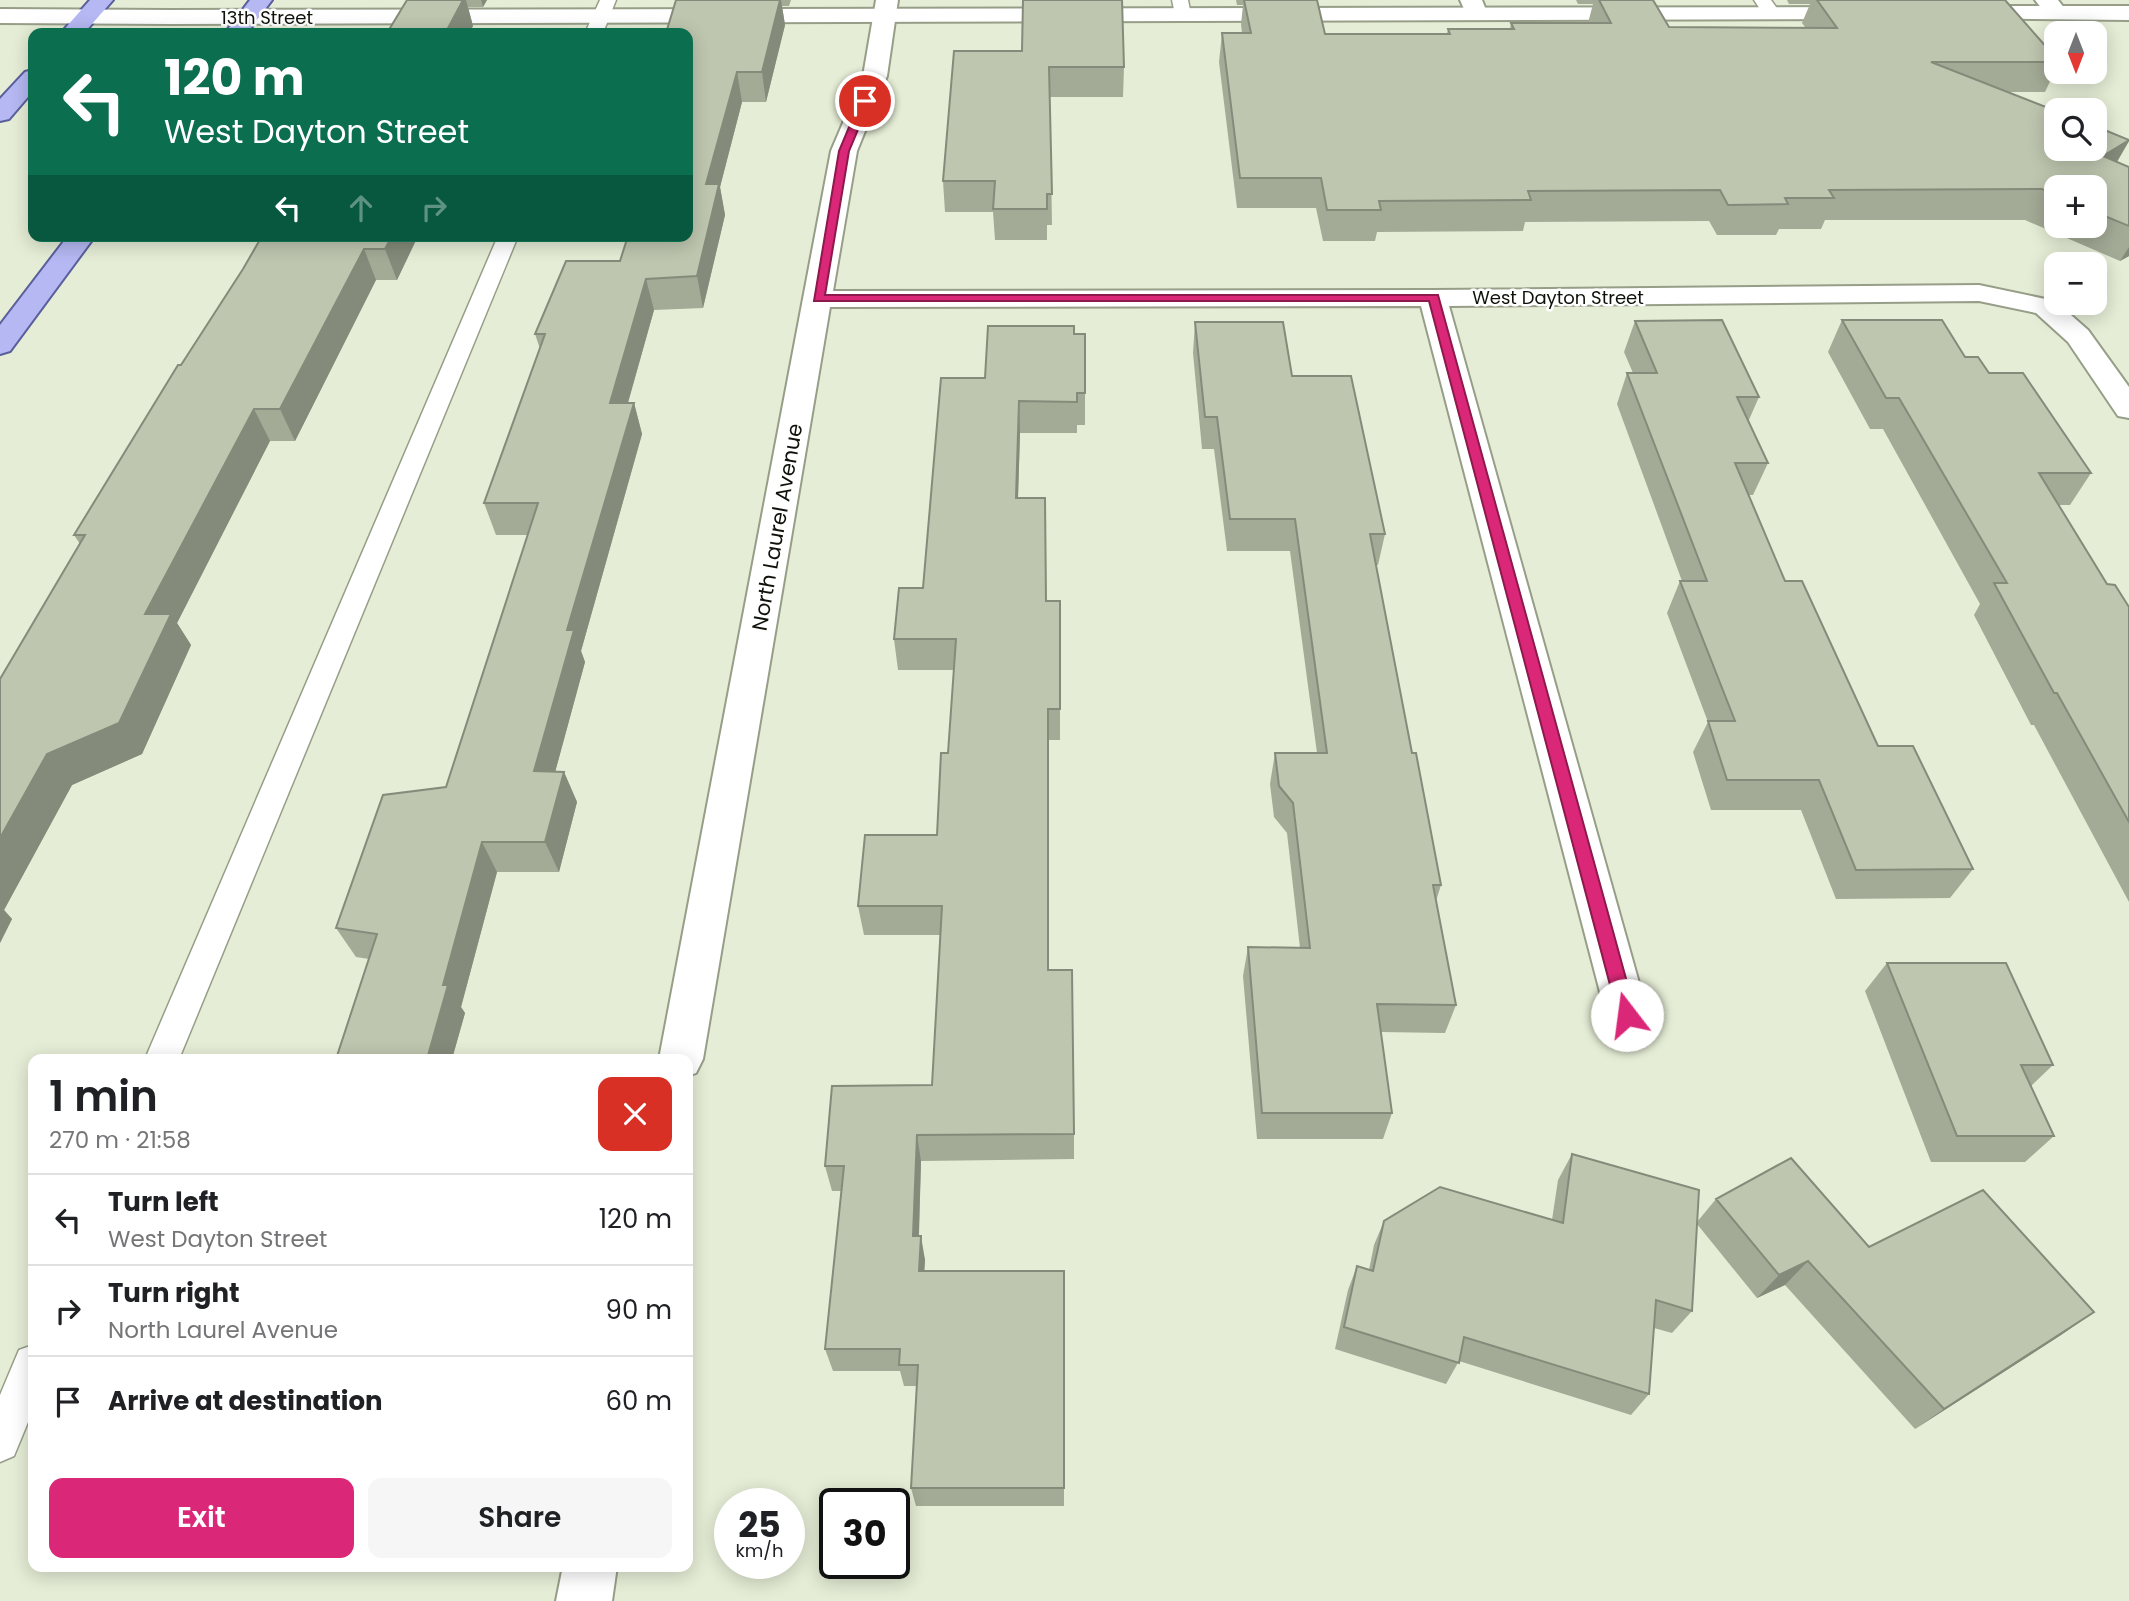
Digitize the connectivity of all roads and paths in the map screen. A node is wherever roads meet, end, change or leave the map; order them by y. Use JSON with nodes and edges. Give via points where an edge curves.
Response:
{"nodes":[{"id":1,"x":2051,"y":6,"type":"edge"},
{"id":2,"x":1474,"y":7,"type":"edge"},
{"id":3,"x":1767,"y":7,"type":"edge"},
{"id":4,"x":95,"y":8,"type":"edge"},
{"id":5,"x":886,"y":8,"type":"edge"},
{"id":6,"x":1181,"y":8,"type":"edge"},
{"id":7,"x":1881,"y":13,"type":"edge"},
{"id":8,"x":1948,"y":13,"type":"edge"},
{"id":9,"x":2129,"y":13,"type":"edge"},
{"id":10,"x":0,"y":16,"type":"edge"},
{"id":11,"x":601,"y":16,"type":"edge"},
{"id":12,"x":249,"y":17,"type":"edge"},
{"id":13,"x":77,"y":28,"type":"edge"},
{"id":14,"x":28,"y":83,"type":"edge"},
{"id":15,"x":0,"y":114,"type":"edge"},
{"id":16,"x":77,"y":242,"type":"edge"},
{"id":17,"x":505,"y":242,"type":"edge"},
{"id":18,"x":1433,"y":298,"type":"junction"},
{"id":19,"x":818,"y":299,"type":"junction"},
{"id":20,"x":0,"y":345,"type":"edge"},
{"id":21,"x":2129,"y":409,"type":"edge"},
{"id":22,"x":1627,"y":1015,"type":"dead end"},
{"id":23,"x":164,"y":1054,"type":"edge"},
{"id":24,"x":682,"y":1054,"type":"edge"},
{"id":25,"x":28,"y":1376,"type":"edge"},
{"id":26,"x":0,"y":1443,"type":"edge"},
{"id":27,"x":589,"y":1572,"type":"edge"},
{"id":28,"x":584,"y":1601,"type":"edge"}],
"edges":[{"from":1,"to":8,"type":"street"},
{"from":1,"to":9,"type":"street"},
{"from":2,"to":3,"type":"street","name":"13th Street"},
{"from":2,"to":6,"type":"street","name":"13th Street"},
{"from":3,"to":7,"type":"street","name":"13th Street"},
{"from":4,"to":10,"type":"street","name":"13th Street"},
{"from":4,"to":12,"type":"street","name":"13th Street","via":[[170,16]]},
{"from":4,"to":13,"type":"main road"},
{"from":5,"to":6,"type":"street","name":"13th Street"},
{"from":5,"to":11,"type":"street","name":"13th Street"},
{"from":5,"to":19,"type":"street","name":"North Laurel Avenue","via":[[876,76],[844,151]]},
{"from":11,"to":12,"type":"street","name":"13th Street"},
{"from":14,"to":15,"type":"main road"},
{"from":16,"to":20,"type":"main road"},
{"from":17,"to":23,"type":"lane"},
{"from":18,"to":19,"type":"street","name":"West Dayton Street"},
{"from":18,"to":21,"type":"street","name":"West Dayton Street","via":[[1979,293],[2045,307],[2078,336]]},
{"from":18,"to":22,"type":"street"},
{"from":19,"to":24,"type":"street","name":"North Laurel Avenue"},
{"from":25,"to":26,"type":"lane"},
{"from":27,"to":28,"type":"street"}]}
